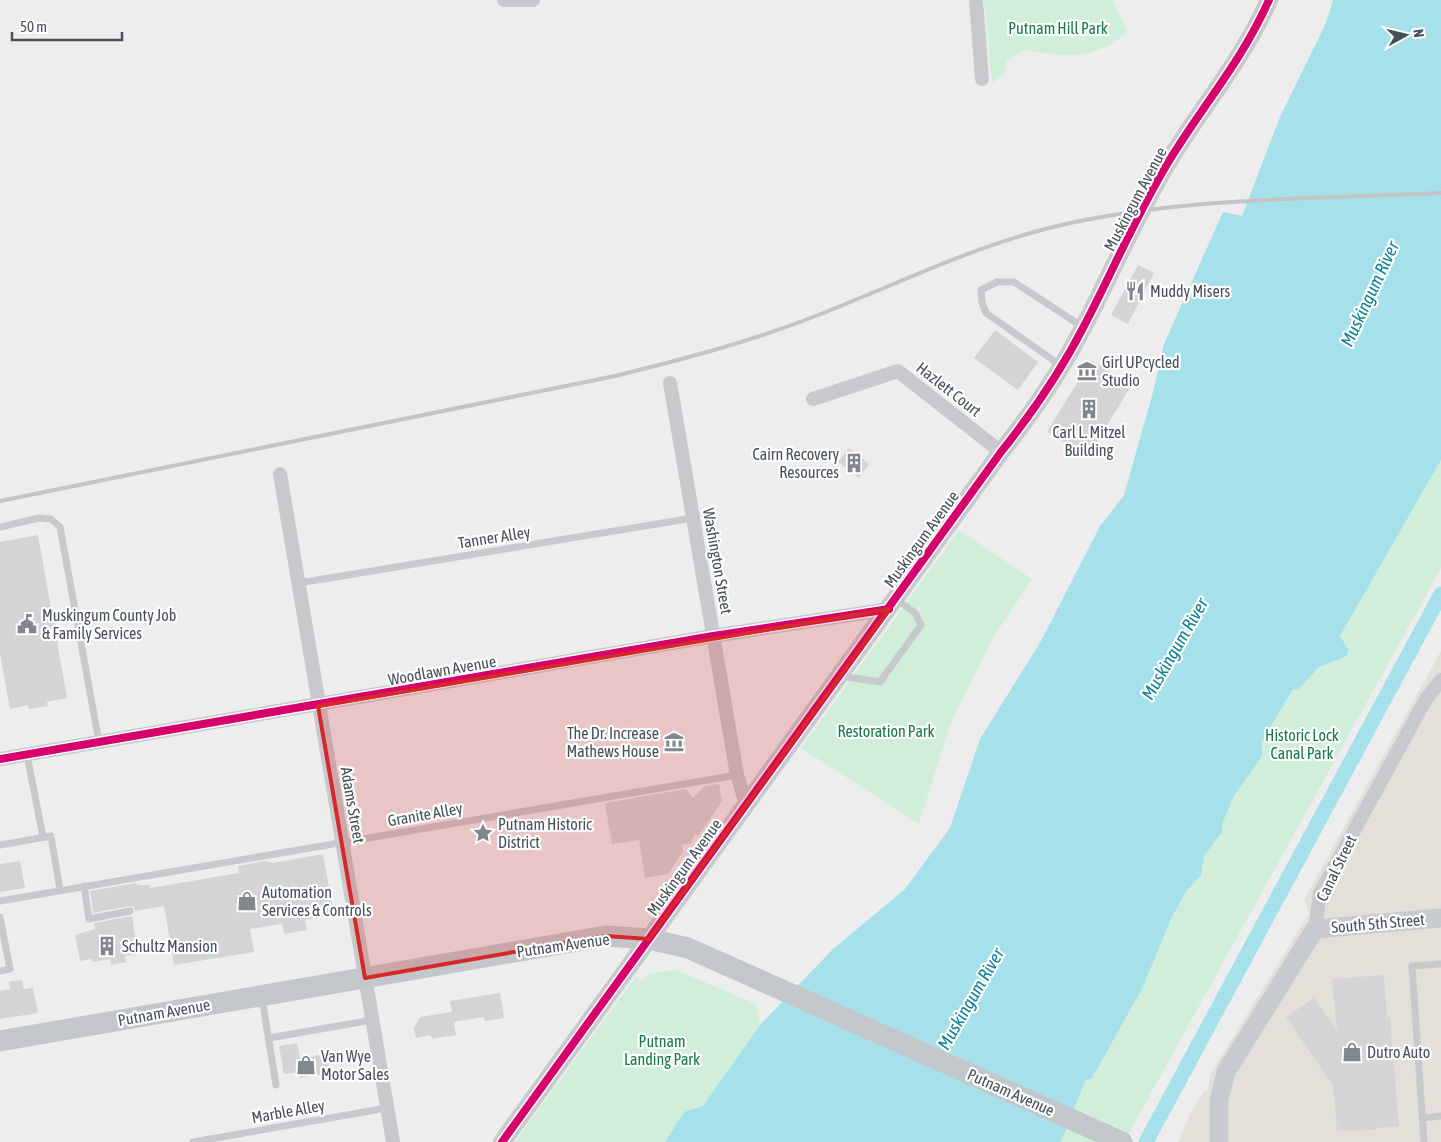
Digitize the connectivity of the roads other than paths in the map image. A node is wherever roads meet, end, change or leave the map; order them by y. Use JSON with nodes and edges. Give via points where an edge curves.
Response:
{"nodes":[{"id":1,"x":504,"y":0,"type":"edge"},
{"id":2,"x":533,"y":0,"type":"edge"},
{"id":3,"x":976,"y":0,"type":"edge"},
{"id":4,"x":1269,"y":0,"type":"edge"},
{"id":5,"x":982,"y":79,"type":"dead end"},
{"id":6,"x":1084,"y":327,"type":"junction"},
{"id":7,"x":1062,"y":366,"type":"junction"},
{"id":8,"x":670,"y":383,"type":"dead end"},
{"id":9,"x":813,"y":399,"type":"dead end"},
{"id":10,"x":1001,"y":452,"type":"junction"},
{"id":11,"x":280,"y":474,"type":"dead end"},
{"id":12,"x":693,"y":518,"type":"junction"},
{"id":13,"x":0,"y":528,"type":"edge"},
{"id":14,"x":299,"y":583,"type":"junction"},
{"id":15,"x":892,"y":604,"type":"junction"},
{"id":16,"x":713,"y":636,"type":"junction"},
{"id":17,"x":840,"y":675,"type":"junction"},
{"id":18,"x":1440,"y":680,"type":"edge"},
{"id":19,"x":318,"y":706,"type":"junction"},
{"id":20,"x":100,"y":742,"type":"junction"},
{"id":21,"x":27,"y":755,"type":"junction"},
{"id":22,"x":0,"y":760,"type":"edge"},
{"id":23,"x":737,"y":775,"type":"junction"},
{"id":24,"x":746,"y":804,"type":"junction"},
{"id":25,"x":43,"y":838,"type":"junction"},
{"id":26,"x":341,"y":842,"type":"junction"},
{"id":27,"x":0,"y":845,"type":"edge"},
{"id":28,"x":84,"y":886,"type":"junction"},
{"id":29,"x":60,"y":890,"type":"junction"},
{"id":30,"x":0,"y":901,"type":"edge"},
{"id":31,"x":130,"y":911,"type":"dead end"},
{"id":32,"x":0,"y":917,"type":"edge"},
{"id":33,"x":1441,"y":918,"type":"edge"},
{"id":34,"x":1315,"y":928,"type":"junction"},
{"id":35,"x":649,"y":939,"type":"junction"},
{"id":36,"x":1441,"y":964,"type":"edge"},
{"id":37,"x":0,"y":971,"type":"edge"},
{"id":38,"x":365,"y":978,"type":"junction"},
{"id":39,"x":262,"y":996,"type":"junction"},
{"id":40,"x":372,"y":1020,"type":"junction"},
{"id":41,"x":269,"y":1038,"type":"junction"},
{"id":42,"x":0,"y":1041,"type":"edge"},
{"id":43,"x":276,"y":1085,"type":"dead end"},
{"id":44,"x":387,"y":1108,"type":"junction"},
{"id":45,"x":1441,"y":1116,"type":"edge"},
{"id":46,"x":1423,"y":1118,"type":"junction"},
{"id":47,"x":193,"y":1142,"type":"edge"},
{"id":48,"x":393,"y":1142,"type":"edge"},
{"id":49,"x":502,"y":1142,"type":"edge"},
{"id":50,"x":1122,"y":1142,"type":"edge"},
{"id":51,"x":1219,"y":1142,"type":"edge"},
{"id":52,"x":1424,"y":1142,"type":"edge"}],
"edges":[{"from":1,"to":2,"type":"street"},
{"from":3,"to":5,"type":"street"},
{"from":4,"to":6,"type":"street","name":"Muskingum Avenue","via":[[1235,65],[1168,161]]},
{"from":6,"to":7,"type":"street","name":"Muskingum Avenue"},
{"from":6,"to":7,"type":"lane","via":[[1014,282],[997,282],[981,290],[986,313]]},
{"from":7,"to":10,"type":"street","name":"Muskingum Avenue","via":[[1038,405]]},
{"from":8,"to":12,"type":"street","name":"Washington Street"},
{"from":9,"to":10,"type":"street","name":"Hazlett Court","via":[[898,371]]},
{"from":10,"to":15,"type":"street","name":"Muskingum Avenue"},
{"from":11,"to":14,"type":"street","name":"Adams Street"},
{"from":12,"to":14,"type":"lane","name":"Tanner Alley"},
{"from":12,"to":16,"type":"street","name":"Washington Street"},
{"from":13,"to":20,"type":"lane","via":[[39,518],[51,519],[60,527]]},
{"from":14,"to":19,"type":"street","name":"Adams Street"},
{"from":15,"to":16,"type":"street","name":"Woodlawn Avenue"},
{"from":15,"to":17,"type":"street","name":"Muskingum Avenue"},
{"from":15,"to":17,"type":"lane","via":[[915,613],[921,625],[880,682]]},
{"from":16,"to":19,"type":"street","name":"Woodlawn Avenue"},
{"from":16,"to":23,"type":"street","name":"Washington Street"},
{"from":17,"to":24,"type":"street","name":"Muskingum Avenue"},
{"from":18,"to":34,"type":"street","name":"Canal Street","via":[[1426,699],[1320,893]]},
{"from":19,"to":20,"type":"street","name":"Woodlawn Avenue"},
{"from":19,"to":26,"type":"street","name":"Adams Street"},
{"from":20,"to":21,"type":"street","name":"Woodlawn Avenue"},
{"from":21,"to":22,"type":"street","name":"Woodlawn Avenue"},
{"from":21,"to":25,"type":"lane"},
{"from":23,"to":24,"type":"street","name":"Washington Street"},
{"from":23,"to":26,"type":"lane","name":"Granite Alley"},
{"from":24,"to":35,"type":"street","name":"Muskingum Avenue"},
{"from":25,"to":27,"type":"lane"},
{"from":25,"to":29,"type":"lane","via":[[51,836]]},
{"from":26,"to":28,"type":"lane","name":"Granite Alley"},
{"from":26,"to":38,"type":"street","name":"Adams Street"},
{"from":28,"to":29,"type":"lane","name":"Granite Alley"},
{"from":28,"to":31,"type":"lane","via":[[89,918]]},
{"from":29,"to":30,"type":"lane","name":"Granite Alley"},
{"from":32,"to":37,"type":"lane","via":[[10,969]]},
{"from":33,"to":34,"type":"main road","name":"South 5th Street"},
{"from":34,"to":51,"type":"main road","name":"Canal Street","via":[[1226,1072],[1219,1100]]},
{"from":35,"to":38,"type":"main road","name":"Putnam Avenue","via":[[606,936]]},
{"from":35,"to":49,"type":"street","name":"Muskingum Avenue"},
{"from":35,"to":50,"type":"main road","name":"Putnam Avenue","via":[[688,948]]},
{"from":36,"to":46,"type":"lane","via":[[1412,966]]},
{"from":38,"to":39,"type":"main road","name":"Putnam Avenue"},
{"from":38,"to":40,"type":"street","name":"Adams Street"},
{"from":39,"to":41,"type":"lane"},
{"from":39,"to":42,"type":"main road","name":"Putnam Avenue"},
{"from":40,"to":41,"type":"lane"},
{"from":40,"to":44,"type":"street","name":"Adams Street"},
{"from":41,"to":43,"type":"lane"},
{"from":44,"to":47,"type":"lane","name":"Marble Alley"},
{"from":44,"to":48,"type":"street","name":"Adams Street"},
{"from":45,"to":46,"type":"lane"},
{"from":46,"to":52,"type":"lane"}]}
